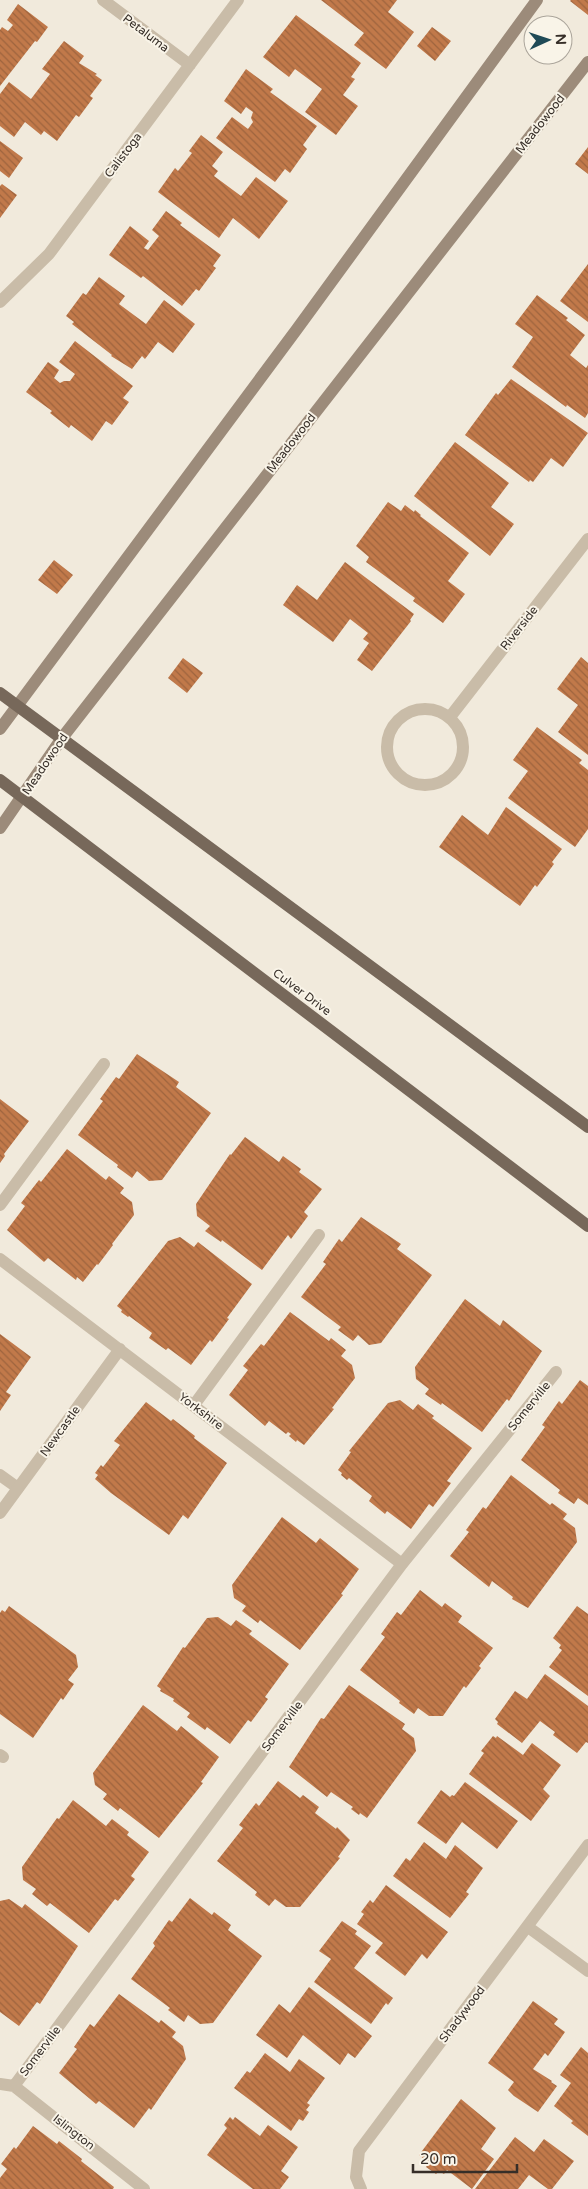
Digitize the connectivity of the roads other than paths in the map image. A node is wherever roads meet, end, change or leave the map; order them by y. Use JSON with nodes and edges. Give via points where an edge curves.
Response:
{"nodes":[{"id":1,"x":103,"y":0,"type":"edge"},
{"id":2,"x":238,"y":0,"type":"edge"},
{"id":3,"x":536,"y":0,"type":"edge"},
{"id":4,"x":588,"y":62,"type":"edge"},
{"id":5,"x":190,"y":65,"type":"junction"},
{"id":6,"x":0,"y":302,"type":"edge"},
{"id":7,"x":588,"y":540,"type":"edge"},
{"id":8,"x":0,"y":693,"type":"edge"},
{"id":9,"x":18,"y":706,"type":"junction"},
{"id":10,"x":450,"y":718,"type":"junction"},
{"id":11,"x":0,"y":729,"type":"edge"},
{"id":12,"x":62,"y":738,"type":"junction"},
{"id":13,"x":0,"y":780,"type":"edge"},
{"id":14,"x":23,"y":797,"type":"junction"},
{"id":15,"x":0,"y":828,"type":"edge"},
{"id":16,"x":104,"y":1064,"type":"dead end"},
{"id":17,"x":588,"y":1128,"type":"edge"},
{"id":18,"x":0,"y":1206,"type":"edge"},
{"id":19,"x":588,"y":1226,"type":"edge"},
{"id":20,"x":319,"y":1235,"type":"dead end"},
{"id":21,"x":0,"y":1259,"type":"edge"},
{"id":22,"x":120,"y":1350,"type":"junction"},
{"id":23,"x":556,"y":1372,"type":"dead end"},
{"id":24,"x":194,"y":1406,"type":"junction"},
{"id":25,"x":0,"y":1475,"type":"edge"},
{"id":26,"x":18,"y":1488,"type":"junction"},
{"id":27,"x":0,"y":1513,"type":"edge"},
{"id":28,"x":402,"y":1564,"type":"junction"},
{"id":29,"x":588,"y":1845,"type":"edge"},
{"id":30,"x":528,"y":1927,"type":"junction"},
{"id":31,"x":588,"y":1971,"type":"edge"},
{"id":32,"x":0,"y":2084,"type":"edge"},
{"id":33,"x":14,"y":2086,"type":"junction"},
{"id":34,"x":144,"y":2189,"type":"edge"},
{"id":35,"x":361,"y":2189,"type":"edge"}],
"edges":[{"from":1,"to":5,"type":"street","name":"Petaluma"},
{"from":2,"to":5,"type":"street","name":"Calistoga"},
{"from":3,"to":9,"type":"main road"},
{"from":4,"to":12,"type":"main road","name":"Meadowood"},
{"from":5,"to":6,"type":"street","name":"Calistoga","via":[[49,254]]},
{"from":7,"to":10,"type":"street","name":"Riverside"},
{"from":8,"to":9,"type":"main road"},
{"from":9,"to":11,"type":"main road"},
{"from":9,"to":12,"type":"main road"},
{"from":10,"to":10,"type":"street","via":[[436,710],[420,708],[405,714],[393,725],[387,740],[388,756],[394,771],[407,781],[422,786],[438,784],[452,775],[461,762],[464,746],[460,730]]},
{"from":12,"to":14,"type":"main road","name":"Meadowood"},
{"from":12,"to":17,"type":"main road"},
{"from":13,"to":14,"type":"main road","name":"Culver Drive"},
{"from":14,"to":15,"type":"main road","name":"Meadowood"},
{"from":14,"to":19,"type":"main road","name":"Culver Drive"},
{"from":16,"to":18,"type":"street"},
{"from":20,"to":24,"type":"street"},
{"from":21,"to":22,"type":"street","name":"Yorkshire"},
{"from":22,"to":24,"type":"street","name":"Yorkshire"},
{"from":22,"to":26,"type":"street","name":"Newcastle"},
{"from":23,"to":28,"type":"street","name":"Somerville"},
{"from":24,"to":28,"type":"street","name":"Yorkshire"},
{"from":25,"to":26,"type":"street"},
{"from":26,"to":27,"type":"street","name":"Newcastle"},
{"from":28,"to":33,"type":"street","name":"Somerville"},
{"from":29,"to":30,"type":"street","name":"Shadywood"},
{"from":30,"to":31,"type":"street"},
{"from":30,"to":35,"type":"street","name":"Shadywood","via":[[359,2151],[356,2177]]},
{"from":32,"to":33,"type":"street"},
{"from":33,"to":34,"type":"street","name":"Islington"}]}
